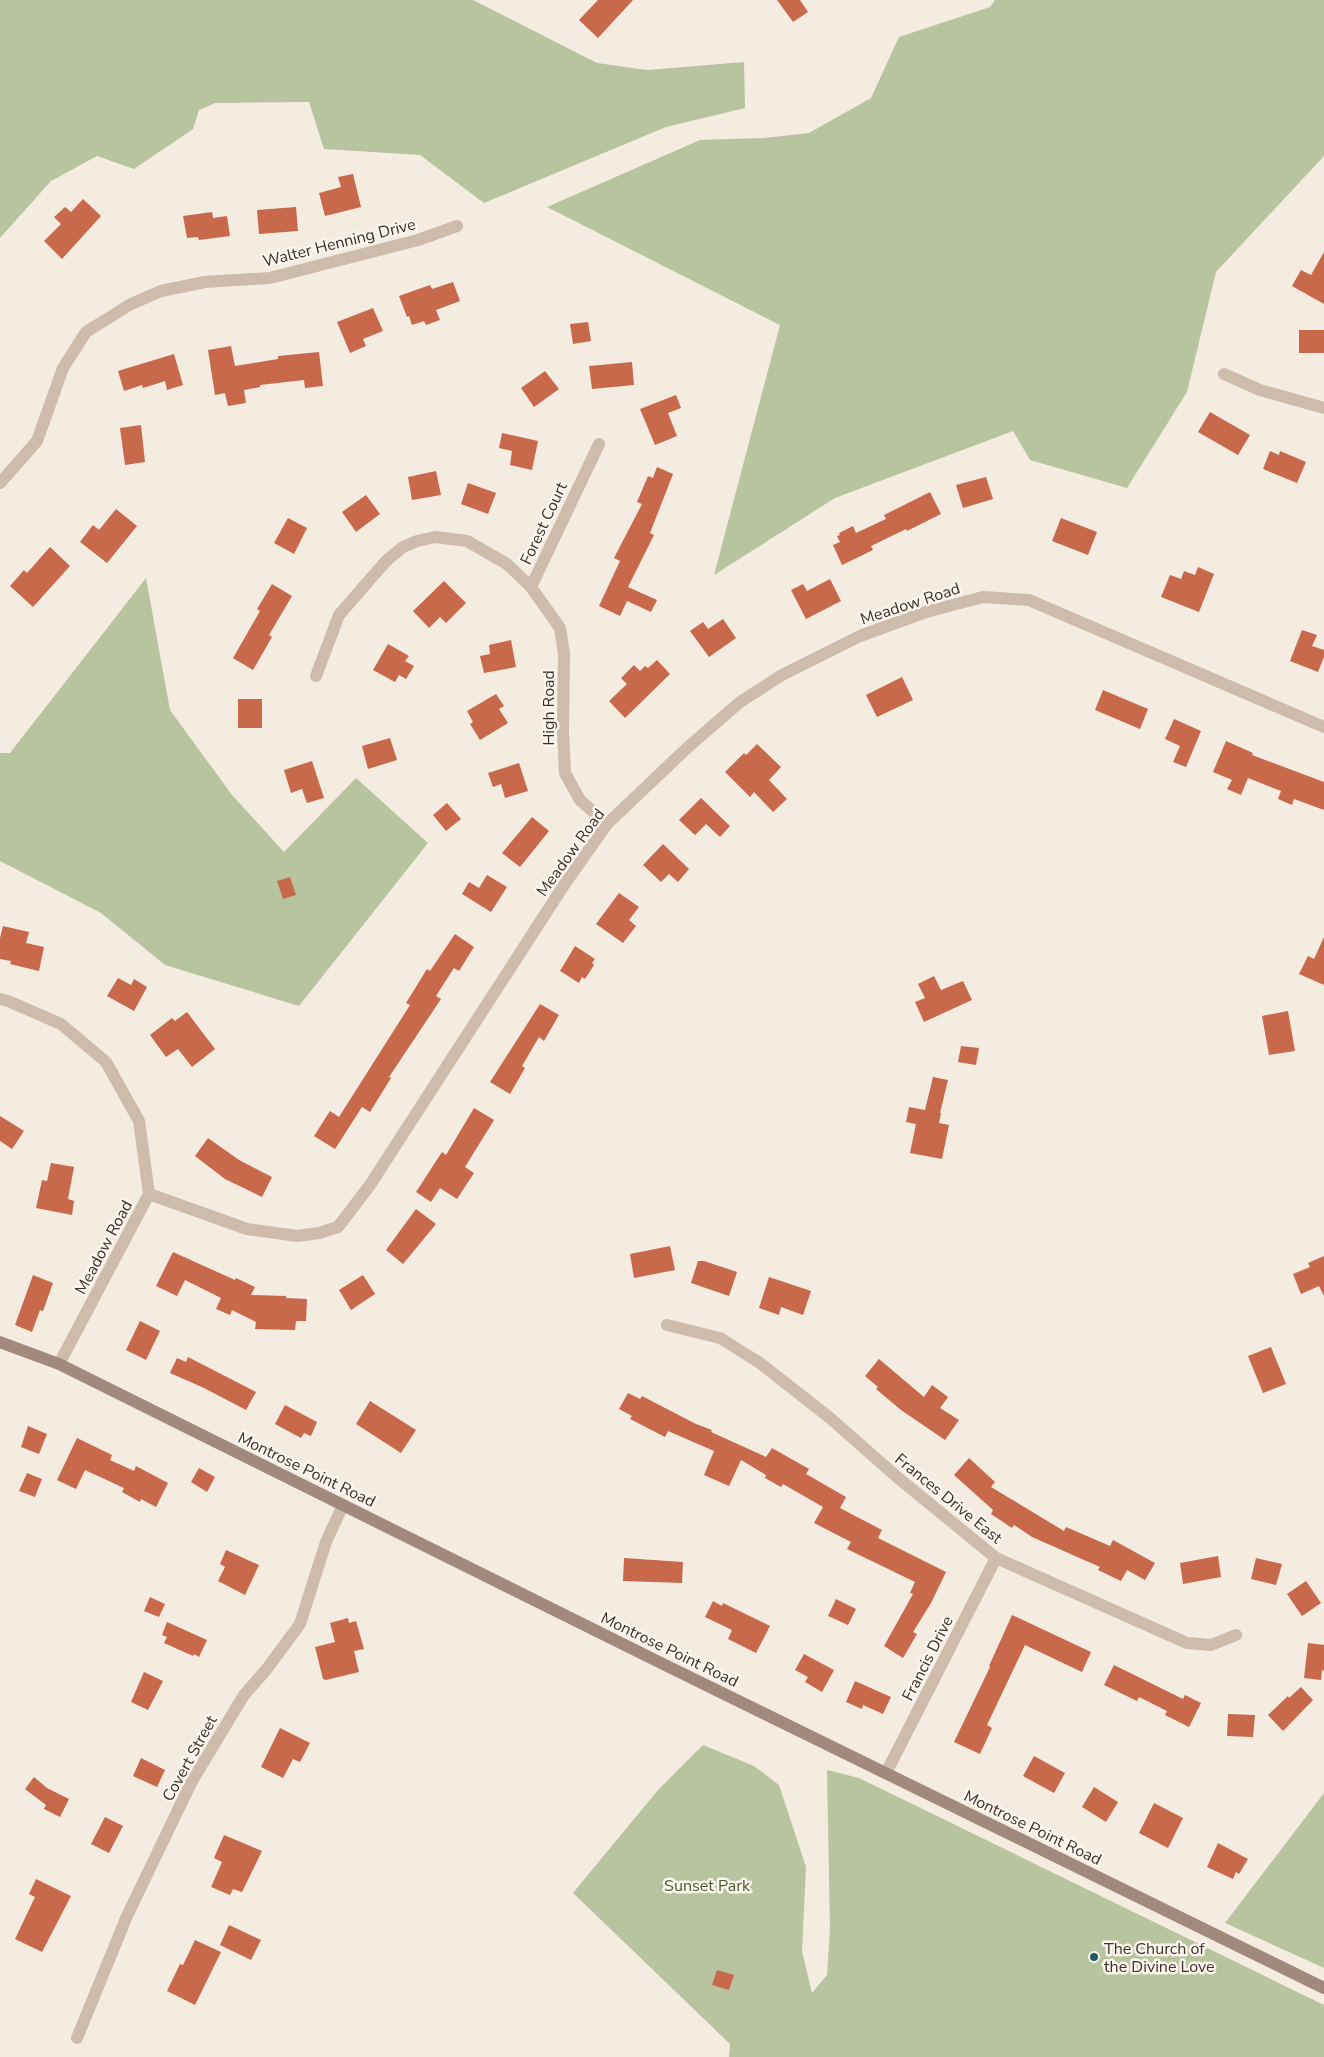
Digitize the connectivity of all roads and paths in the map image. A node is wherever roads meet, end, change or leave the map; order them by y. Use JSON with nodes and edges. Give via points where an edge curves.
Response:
{"nodes":[{"id":1,"x":457,"y":226,"type":"dead end"},
{"id":2,"x":1224,"y":374,"type":"dead end"},
{"id":3,"x":1324,"y":408,"type":"edge"},
{"id":4,"x":599,"y":444,"type":"dead end"},
{"id":5,"x":0,"y":483,"type":"edge"},
{"id":6,"x":530,"y":587,"type":"junction"},
{"id":7,"x":316,"y":676,"type":"dead end"},
{"id":8,"x":1324,"y":727,"type":"edge"},
{"id":9,"x":608,"y":824,"type":"junction"},
{"id":10,"x":0,"y":999,"type":"edge"},
{"id":11,"x":149,"y":1194,"type":"junction"},
{"id":12,"x":667,"y":1326,"type":"dead end"},
{"id":13,"x":0,"y":1342,"type":"edge"},
{"id":14,"x":59,"y":1364,"type":"junction"},
{"id":15,"x":343,"y":1505,"type":"junction"},
{"id":16,"x":996,"y":1558,"type":"junction"},
{"id":17,"x":1236,"y":1635,"type":"dead end"},
{"id":18,"x":886,"y":1774,"type":"junction"},
{"id":19,"x":1324,"y":1988,"type":"edge"},
{"id":20,"x":77,"y":2038,"type":"dead end"}],
"edges":[{"from":1,"to":5,"type":"street","name":"Walter Henning Drive","via":[[418,240],[270,278],[205,282],[161,291],[131,304],[86,332],[63,368],[37,441]]},
{"from":2,"to":3,"type":"street","via":[[1260,390]]},
{"from":4,"to":6,"type":"street","name":"Forest Court"},
{"from":6,"to":7,"type":"street","name":"Forest Court","via":[[507,564],[467,541],[436,537],[417,541],[403,547],[386,561],[339,615]]},
{"from":6,"to":9,"type":"street","name":"High Road","via":[[560,628],[564,654],[565,773],[580,800]]},
{"from":8,"to":9,"type":"street","name":"Meadow Road","via":[[1029,600],[983,597],[926,612],[860,636],[782,675],[740,702]]},
{"from":9,"to":11,"type":"street","name":"Meadow Road","via":[[564,885],[370,1185],[338,1227],[297,1236],[247,1229]]},
{"from":10,"to":11,"type":"street","via":[[61,1024],[106,1062],[138,1121]]},
{"from":11,"to":14,"type":"street","name":"Meadow Road"},
{"from":12,"to":16,"type":"street","name":"Frances Drive East","via":[[720,1338],[760,1363]]},
{"from":13,"to":14,"type":"street","name":"Montrose Point Road"},
{"from":14,"to":15,"type":"street","name":"Montrose Point Road"},
{"from":15,"to":18,"type":"street","name":"Montrose Point Road"},
{"from":15,"to":20,"type":"street","name":"Covert Street","via":[[326,1542],[300,1624],[244,1695],[192,1781],[127,1916]]},
{"from":16,"to":17,"type":"street","name":"Frances Drive East","via":[[1187,1643],[1211,1645]]},
{"from":16,"to":18,"type":"street","name":"Francis Drive"},
{"from":18,"to":19,"type":"street","name":"Montrose Point Road"}]}
